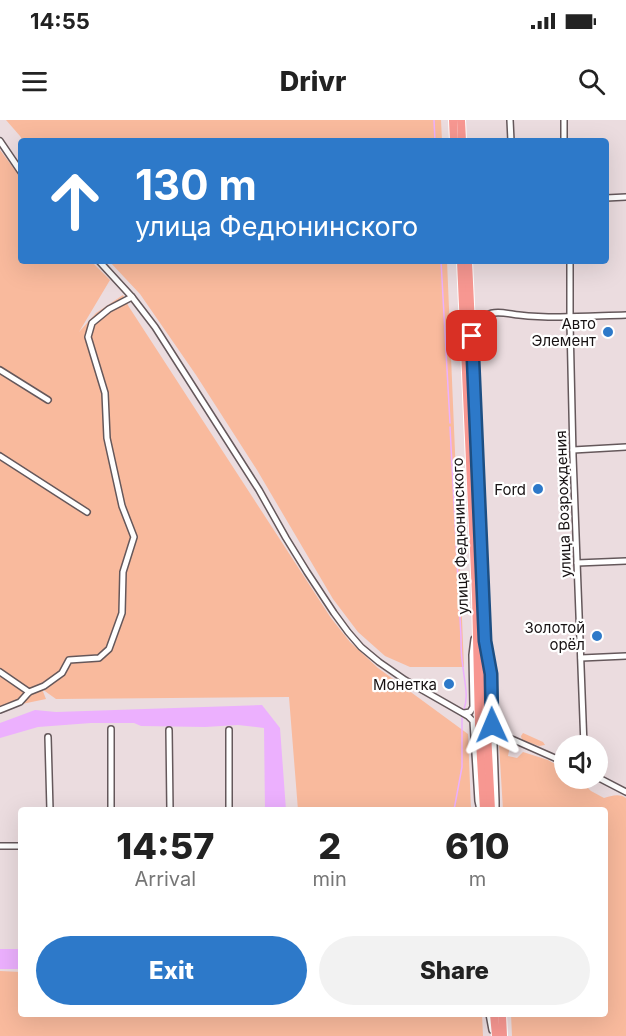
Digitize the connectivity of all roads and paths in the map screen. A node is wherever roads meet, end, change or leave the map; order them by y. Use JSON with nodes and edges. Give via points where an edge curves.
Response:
{"nodes":[{"id":1,"x":453,"y":120,"type":"edge"},
{"id":2,"x":461,"y":120,"type":"edge"},
{"id":3,"x":510,"y":120,"type":"edge"},
{"id":4,"x":564,"y":120,"type":"edge"},
{"id":5,"x":454,"y":138,"type":"edge"},
{"id":6,"x":462,"y":138,"type":"edge"},
{"id":7,"x":511,"y":138,"type":"edge"},
{"id":8,"x":564,"y":138,"type":"edge"},
{"id":9,"x":0,"y":141,"type":"edge"},
{"id":10,"x":18,"y":168,"type":"edge"},
{"id":11,"x":626,"y":197,"type":"edge"},
{"id":12,"x":609,"y":198,"type":"edge"},
{"id":13,"x":102,"y":264,"type":"edge"},
{"id":14,"x":461,"y":264,"type":"edge"},
{"id":15,"x":468,"y":264,"type":"edge"},
{"id":16,"x":570,"y":264,"type":"edge"},
{"id":17,"x":132,"y":297,"type":"junction"},
{"id":18,"x":626,"y":315,"type":"edge"},
{"id":19,"x":571,"y":317,"type":"junction"},
{"id":20,"x":472,"y":336,"type":"junction"},
{"id":21,"x":0,"y":370,"type":"edge"},
{"id":22,"x":48,"y":400,"type":"dead end"},
{"id":23,"x":626,"y":447,"type":"edge"},
{"id":24,"x":573,"y":450,"type":"junction"},
{"id":25,"x":0,"y":456,"type":"edge"},
{"id":26,"x":87,"y":512,"type":"dead end"},
{"id":27,"x":626,"y":561,"type":"edge"},
{"id":28,"x":577,"y":563,"type":"junction"},
{"id":29,"x":477,"y":617,"type":"junction"},
{"id":30,"x":485,"y":641,"type":"junction"},
{"id":31,"x":626,"y":656,"type":"edge"},
{"id":32,"x":581,"y":658,"type":"junction"},
{"id":33,"x":0,"y":672,"type":"edge"},
{"id":34,"x":29,"y":692,"type":"junction"},
{"id":35,"x":0,"y":710,"type":"edge"},
{"id":36,"x":461,"y":712,"type":"junction"},
{"id":37,"x":111,"y":729,"type":"dead end"},
{"id":38,"x":169,"y":730,"type":"dead end"},
{"id":39,"x":229,"y":730,"type":"dead end"},
{"id":40,"x":584,"y":735,"type":"edge"},
{"id":41,"x":48,"y":736,"type":"dead end"},
{"id":42,"x":503,"y":736,"type":"junction"},
{"id":43,"x":554,"y":758,"type":"edge"},
{"id":44,"x":608,"y":783,"type":"edge"},
{"id":45,"x":626,"y":792,"type":"edge"},
{"id":46,"x":50,"y":807,"type":"edge"},
{"id":47,"x":111,"y":807,"type":"edge"},
{"id":48,"x":170,"y":807,"type":"edge"},
{"id":49,"x":229,"y":807,"type":"edge"},
{"id":50,"x":481,"y":807,"type":"edge"},
{"id":51,"x":482,"y":807,"type":"edge"},
{"id":52,"x":493,"y":807,"type":"edge"},
{"id":53,"x":493,"y":807,"type":"edge"},
{"id":54,"x":0,"y":846,"type":"edge"},
{"id":55,"x":18,"y":846,"type":"edge"},
{"id":56,"x":490,"y":1017,"type":"edge"},
{"id":57,"x":494,"y":1017,"type":"edge"},
{"id":58,"x":502,"y":1017,"type":"edge"},
{"id":59,"x":495,"y":1036,"type":"edge"},
{"id":60,"x":503,"y":1036,"type":"edge"}],
"edges":[{"from":1,"to":5,"type":"highway"},
{"from":2,"to":6,"type":"highway"},
{"from":3,"to":7,"type":"street"},
{"from":4,"to":8,"type":"street"},
{"from":9,"to":10,"type":"street"},
{"from":11,"to":12,"type":"street"},
{"from":13,"to":17,"type":"street"},
{"from":14,"to":29,"type":"highway","name":"улица Федюнинского"},
{"from":15,"to":20,"type":"highway","name":"улица Федюнинского"},
{"from":16,"to":19,"type":"street","name":"улица Возрождения"},
{"from":17,"to":34,"type":"street","via":[[92,323],[88,337],[105,393],[107,438],[122,506],[134,537],[123,572],[122,613],[109,649],[99,658],[69,660],[62,673]]},
{"from":17,"to":36,"type":"street","via":[[155,327],[348,632],[379,662]]},
{"from":18,"to":19,"type":"street"},
{"from":19,"to":20,"type":"street","via":[[488,314]]},
{"from":19,"to":24,"type":"street","name":"улица Возрождения"},
{"from":20,"to":30,"type":"highway","name":"улица Федюнинского"},
{"from":21,"to":22,"type":"street"},
{"from":23,"to":24,"type":"street"},
{"from":24,"to":28,"type":"street","name":"улица Возрождения"},
{"from":25,"to":26,"type":"street"},
{"from":27,"to":28,"type":"street"},
{"from":28,"to":32,"type":"street","name":"улица Возрождения"},
{"from":29,"to":36,"type":"street","via":[[472,655],[473,707],[470,712]]},
{"from":29,"to":51,"type":"highway","name":"улица Федюнинского"},
{"from":30,"to":42,"type":"street","via":[[491,674],[492,725]]},
{"from":30,"to":52,"type":"highway","name":"улица Федюнинского"},
{"from":31,"to":32,"type":"street"},
{"from":32,"to":40,"type":"street","name":"улица Возрождения"},
{"from":33,"to":34,"type":"street"},
{"from":34,"to":35,"type":"street","via":[[20,702]]},
{"from":36,"to":50,"type":"street","via":[[474,723]]},
{"from":37,"to":47,"type":"street"},
{"from":38,"to":48,"type":"street"},
{"from":39,"to":49,"type":"street"},
{"from":41,"to":46,"type":"street"},
{"from":42,"to":43,"type":"street"},
{"from":42,"to":53,"type":"street","via":[[494,741]]},
{"from":44,"to":45,"type":"street"},
{"from":54,"to":55,"type":"street"},
{"from":56,"to":59,"type":"street"},
{"from":57,"to":59,"type":"highway"},
{"from":58,"to":60,"type":"highway"}]}
